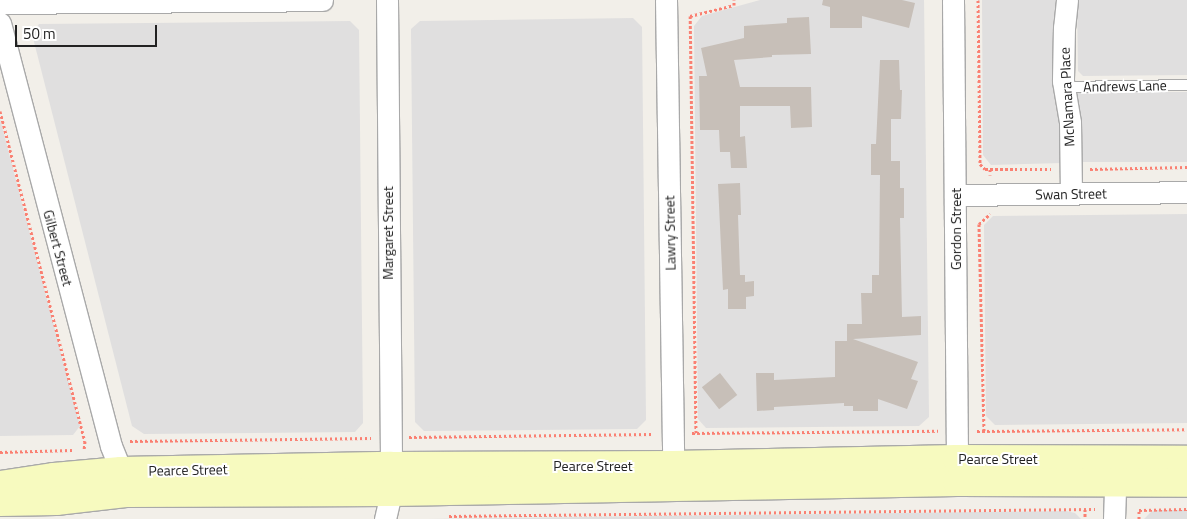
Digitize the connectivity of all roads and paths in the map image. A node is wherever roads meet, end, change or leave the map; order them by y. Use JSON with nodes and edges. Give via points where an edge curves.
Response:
{"nodes":[{"id":1,"x":322,"y":0,"type":"edge"},
{"id":2,"x":388,"y":0,"type":"edge"},
{"id":3,"x":666,"y":0,"type":"edge"},
{"id":4,"x":734,"y":0,"type":"edge"},
{"id":5,"x":953,"y":0,"type":"edge"},
{"id":6,"x":1067,"y":0,"type":"edge"},
{"id":7,"x":0,"y":4,"type":"edge"},
{"id":8,"x":0,"y":23,"type":"edge"},
{"id":9,"x":1187,"y":85,"type":"edge"},
{"id":10,"x":1064,"y":87,"type":"junction"},
{"id":11,"x":0,"y":111,"type":"edge"},
{"id":12,"x":1187,"y":192,"type":"edge"},
{"id":13,"x":1071,"y":194,"type":"junction"},
{"id":14,"x":956,"y":195,"type":"junction"},
{"id":15,"x":1187,"y":428,"type":"edge"},
{"id":16,"x":957,"y":431,"type":"junction"},
{"id":17,"x":696,"y":433,"type":"junction"},
{"id":18,"x":673,"y":434,"type":"junction"},
{"id":19,"x":389,"y":438,"type":"junction"},
{"id":20,"x":110,"y":446,"type":"junction"},
{"id":21,"x":84,"y":450,"type":"dead end"},
{"id":22,"x":51,"y":451,"type":"dead end"},
{"id":23,"x":0,"y":452,"type":"edge"},
{"id":24,"x":1187,"y":460,"type":"edge"},
{"id":25,"x":672,"y":465,"type":"junction"},
{"id":26,"x":957,"y":471,"type":"junction"},
{"id":27,"x":1114,"y":472,"type":"junction"},
{"id":28,"x":391,"y":479,"type":"junction"},
{"id":29,"x":124,"y":482,"type":"junction"},
{"id":30,"x":1187,"y":483,"type":"edge"},
{"id":31,"x":0,"y":485,"type":"edge"},
{"id":32,"x":0,"y":502,"type":"edge"},
{"id":33,"x":1187,"y":509,"type":"edge"},
{"id":34,"x":441,"y":516,"type":"dead end"},
{"id":35,"x":385,"y":519,"type":"edge"},
{"id":36,"x":1085,"y":519,"type":"edge"},
{"id":37,"x":1114,"y":519,"type":"edge"},
{"id":38,"x":1139,"y":519,"type":"edge"}],
"edges":[{"from":1,"to":7,"type":"street"},
{"from":2,"to":19,"type":"street","name":"Margaret Street"},
{"from":3,"to":18,"type":"street","name":"Lawry Street"},
{"from":4,"to":17,"type":"path","via":[[734,6],[690,16]]},
{"from":5,"to":14,"type":"street","name":"Gordon Street"},
{"from":6,"to":10,"type":"street","name":"McNamara Place"},
{"from":8,"to":20,"type":"street","name":"Gilbert Street"},
{"from":9,"to":10,"type":"lane","name":"Andrews Lane"},
{"from":10,"to":13,"type":"street","name":"McNamara Place","via":[[1070,122]]},
{"from":11,"to":21,"type":"path","via":[[85,441]]},
{"from":12,"to":13,"type":"street","name":"Swan Street"},
{"from":13,"to":14,"type":"street","name":"Swan Street"},
{"from":14,"to":16,"type":"street","name":"Gordon Street"},
{"from":15,"to":16,"type":"path"},
{"from":16,"to":17,"type":"path"},
{"from":16,"to":26,"type":"street","name":"Gordon Street"},
{"from":17,"to":18,"type":"path"},
{"from":18,"to":19,"type":"path"},
{"from":18,"to":25,"type":"street","name":"Lawry Street"},
{"from":19,"to":20,"type":"path","via":[[132,440]]},
{"from":19,"to":28,"type":"street","name":"Margaret Street"},
{"from":20,"to":29,"type":"street","name":"Gilbert Street"},
{"from":22,"to":23,"type":"path"},
{"from":24,"to":27,"type":"main road","name":"Pearce Street"},
{"from":25,"to":26,"type":"main road","name":"Pearce Street"},
{"from":25,"to":28,"type":"main road","name":"Pearce Street"},
{"from":26,"to":27,"type":"main road","name":"Pearce Street"},
{"from":26,"to":28,"type":"main road","name":"Pearce Street"},
{"from":27,"to":30,"type":"main road","name":"Pearce Street"},
{"from":27,"to":37,"type":"street"},
{"from":28,"to":29,"type":"main road","name":"Pearce Street"},
{"from":28,"to":35,"type":"street","name":"Margaret Street"},
{"from":29,"to":31,"type":"main road","name":"Pearce Street","via":[[54,477]]},
{"from":29,"to":32,"type":"main road","name":"Pearce Street","via":[[56,501]]},
{"from":33,"to":38,"type":"path","via":[[1139,510]]},
{"from":34,"to":36,"type":"path","via":[[1085,509]]}]}
